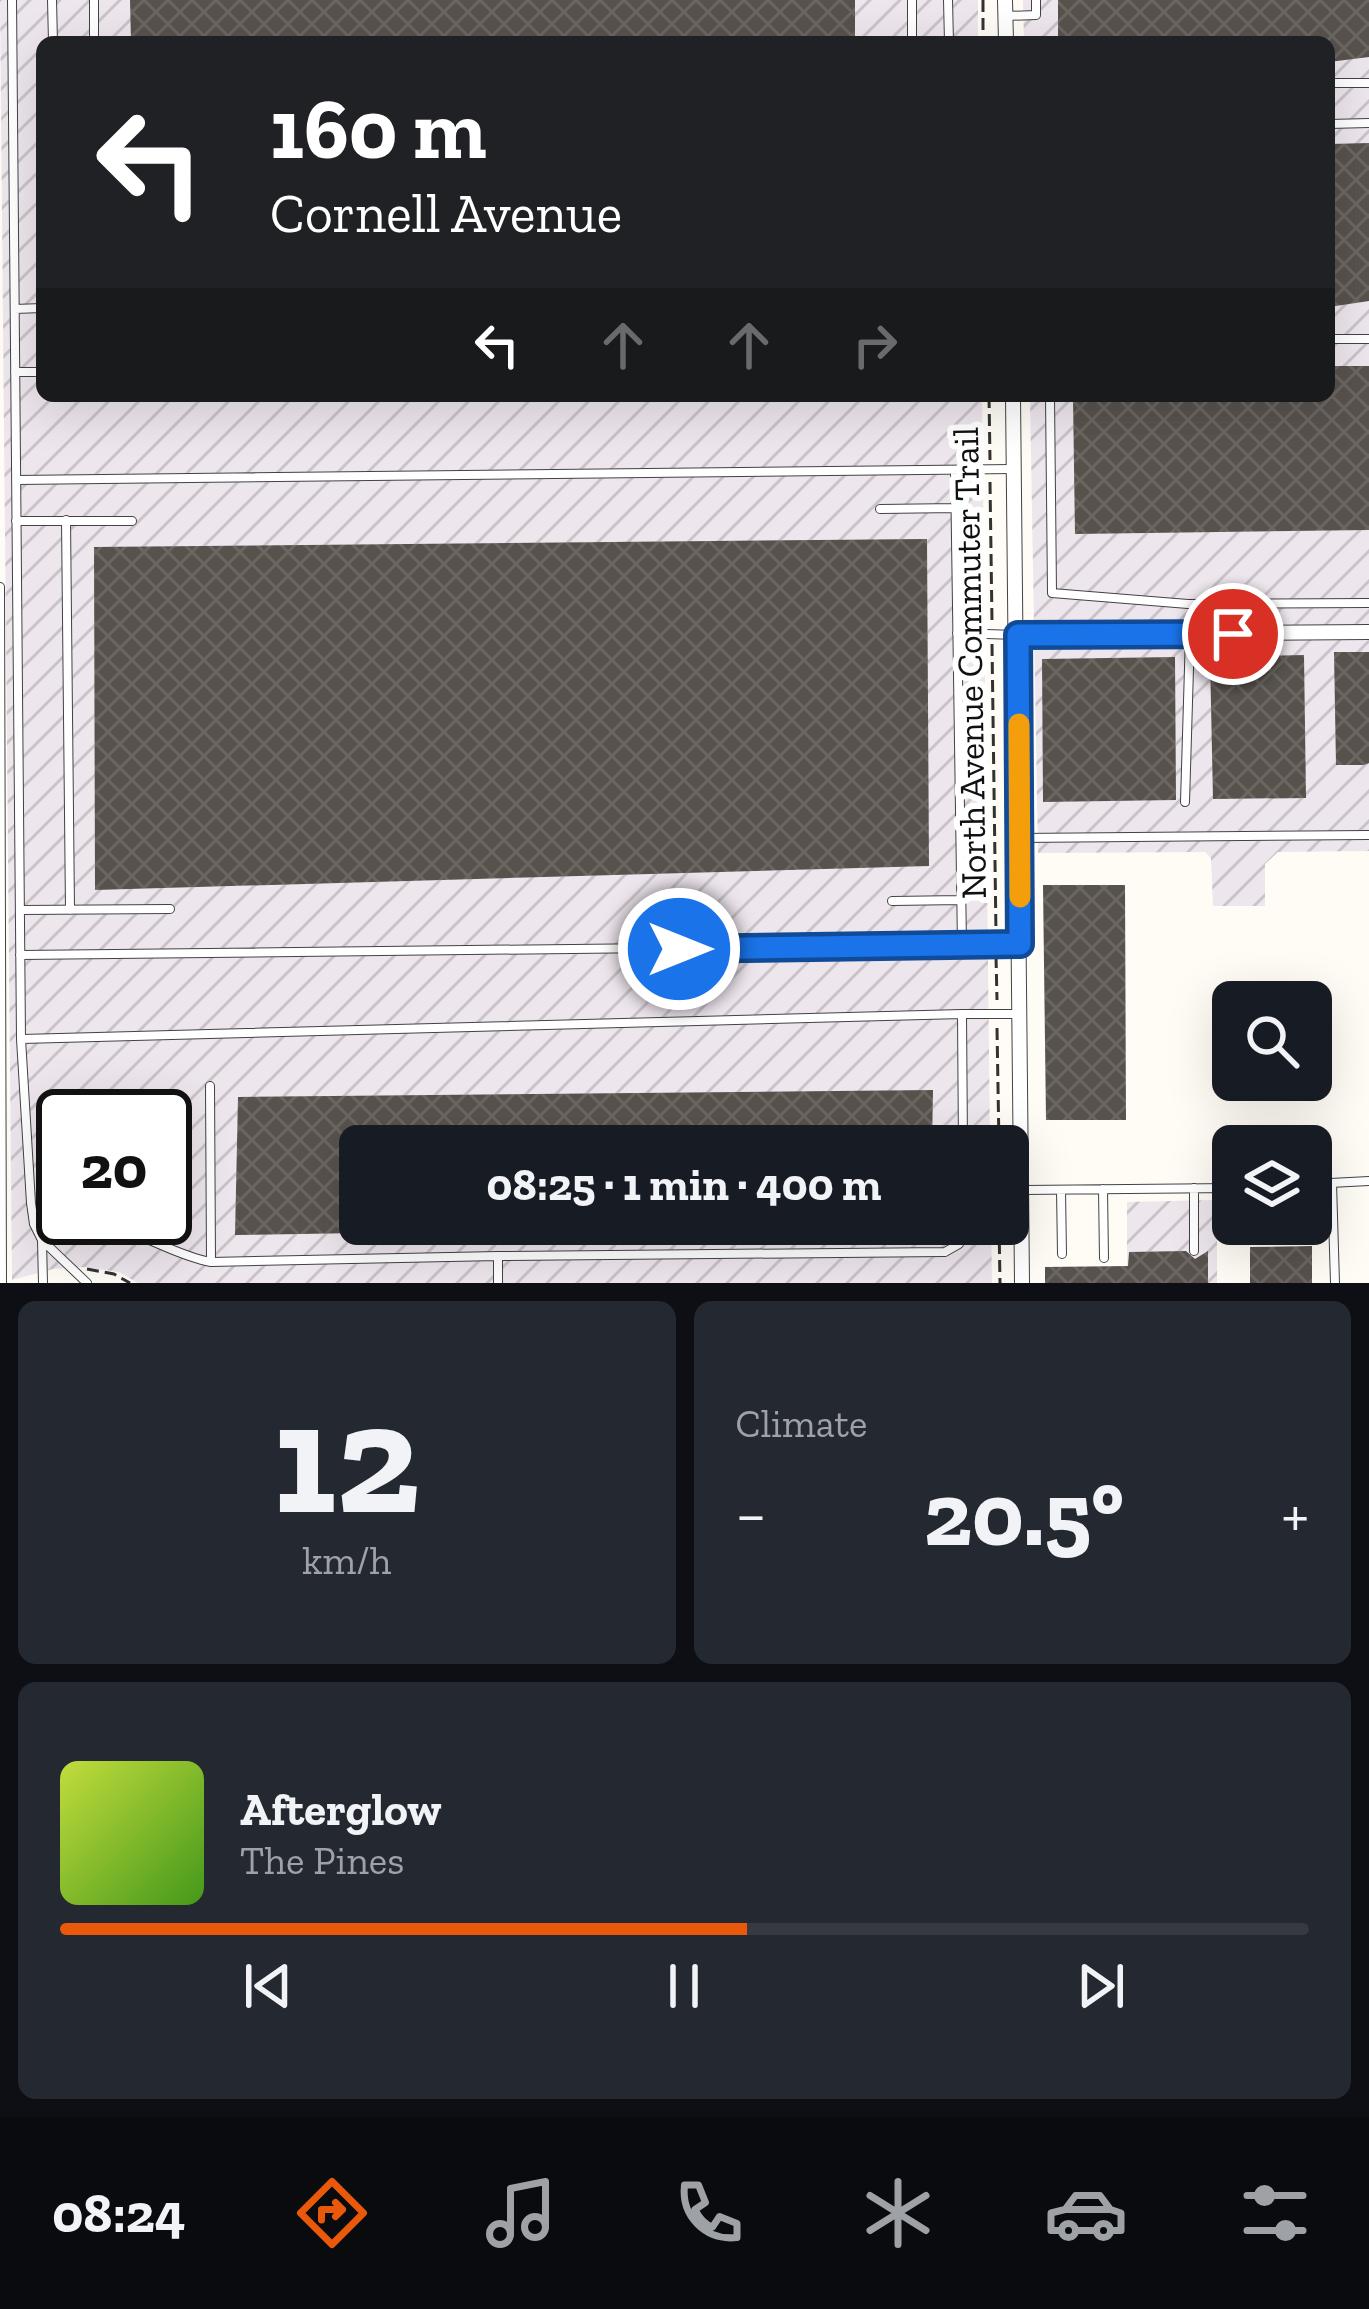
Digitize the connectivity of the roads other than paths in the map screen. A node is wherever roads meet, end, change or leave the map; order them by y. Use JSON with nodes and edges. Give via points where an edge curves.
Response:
{"nodes":[{"id":1,"x":12,"y":0,"type":"edge"},
{"id":2,"x":52,"y":0,"type":"edge"},
{"id":3,"x":94,"y":0,"type":"edge"},
{"id":4,"x":912,"y":0,"type":"edge"},
{"id":5,"x":949,"y":0,"type":"edge"},
{"id":6,"x":1036,"y":0,"type":"edge"},
{"id":7,"x":1005,"y":8,"type":"edge"},
{"id":8,"x":52,"y":36,"type":"edge"},
{"id":9,"x":94,"y":36,"type":"edge"},
{"id":10,"x":912,"y":36,"type":"edge"},
{"id":11,"x":949,"y":36,"type":"edge"},
{"id":12,"x":1335,"y":83,"type":"edge"},
{"id":13,"x":1369,"y":83,"type":"edge"},
{"id":14,"x":1369,"y":123,"type":"edge"},
{"id":15,"x":1335,"y":124,"type":"edge"},
{"id":16,"x":36,"y":308,"type":"edge"},
{"id":17,"x":14,"y":309,"type":"junction"},
{"id":18,"x":1369,"y":338,"type":"edge"},
{"id":19,"x":1335,"y":339,"type":"edge"},
{"id":20,"x":15,"y":372,"type":"junction"},
{"id":21,"x":36,"y":372,"type":"edge"},
{"id":22,"x":1013,"y":402,"type":"edge"},
{"id":23,"x":1050,"y":402,"type":"edge"},
{"id":24,"x":1015,"y":469,"type":"junction"},
{"id":25,"x":955,"y":470,"type":"junction"},
{"id":26,"x":16,"y":479,"type":"junction"},
{"id":27,"x":956,"y":508,"type":"junction"},
{"id":28,"x":880,"y":509,"type":"dead end"},
{"id":29,"x":67,"y":520,"type":"junction"},
{"id":30,"x":16,"y":521,"type":"junction"},
{"id":31,"x":132,"y":521,"type":"dead end"},
{"id":32,"x":0,"y":586,"type":"edge"},
{"id":33,"x":1369,"y":603,"type":"edge"},
{"id":34,"x":1369,"y":632,"type":"edge"},
{"id":35,"x":957,"y":633,"type":"junction"},
{"id":36,"x":1190,"y":634,"type":"junction"},
{"id":37,"x":1018,"y":635,"type":"junction"},
{"id":38,"x":1185,"y":802,"type":"dead end"},
{"id":39,"x":1369,"y":835,"type":"edge"},
{"id":40,"x":1020,"y":838,"type":"junction"},
{"id":41,"x":961,"y":900,"type":"junction"},
{"id":42,"x":892,"y":901,"type":"dead end"},
{"id":43,"x":170,"y":909,"type":"dead end"},
{"id":44,"x":20,"y":910,"type":"junction"},
{"id":45,"x":70,"y":910,"type":"junction"},
{"id":46,"x":1020,"y":944,"type":"junction"},
{"id":47,"x":962,"y":946,"type":"junction"},
{"id":48,"x":20,"y":955,"type":"junction"},
{"id":49,"x":1021,"y":1014,"type":"junction"},
{"id":50,"x":962,"y":1015,"type":"junction"},
{"id":51,"x":21,"y":1039,"type":"junction"},
{"id":52,"x":210,"y":1086,"type":"dead end"},
{"id":53,"x":963,"y":1125,"type":"edge"},
{"id":54,"x":1022,"y":1125,"type":"edge"},
{"id":55,"x":1369,"y":1181,"type":"edge"},
{"id":56,"x":1332,"y":1183,"type":"joint"},
{"id":57,"x":1195,"y":1188,"type":"junction"},
{"id":58,"x":1212,"y":1188,"type":"edge"},
{"id":59,"x":1103,"y":1189,"type":"junction"},
{"id":60,"x":1029,"y":1190,"type":"edge"},
{"id":61,"x":1061,"y":1190,"type":"junction"},
{"id":62,"x":34,"y":1224,"type":"junction"},
{"id":63,"x":36,"y":1228,"type":"edge"},
{"id":64,"x":42,"y":1245,"type":"edge"},
{"id":65,"x":47,"y":1245,"type":"edge"},
{"id":66,"x":957,"y":1245,"type":"edge"},
{"id":67,"x":1022,"y":1245,"type":"edge"},
{"id":68,"x":1194,"y":1251,"type":"dead end"},
{"id":69,"x":1062,"y":1254,"type":"dead end"},
{"id":70,"x":498,"y":1256,"type":"junction"},
{"id":71,"x":1104,"y":1258,"type":"dead end"},
{"id":72,"x":211,"y":1262,"type":"junction"},
{"id":73,"x":2,"y":1283,"type":"edge"},
{"id":74,"x":43,"y":1283,"type":"edge"},
{"id":75,"x":87,"y":1283,"type":"edge"},
{"id":76,"x":498,"y":1283,"type":"edge"},
{"id":77,"x":1022,"y":1283,"type":"edge"},
{"id":78,"x":1335,"y":1283,"type":"edge"}],
"edges":[{"from":1,"to":17,"type":"lane"},
{"from":2,"to":8,"type":"lane"},
{"from":3,"to":9,"type":"lane"},
{"from":4,"to":10,"type":"lane"},
{"from":5,"to":11,"type":"lane"},
{"from":6,"to":7,"type":"lane","via":[[1036,15]]},
{"from":12,"to":13,"type":"lane"},
{"from":14,"to":15,"type":"lane"},
{"from":16,"to":17,"type":"lane"},
{"from":17,"to":20,"type":"lane"},
{"from":18,"to":19,"type":"lane"},
{"from":20,"to":21,"type":"lane"},
{"from":20,"to":26,"type":"lane"},
{"from":22,"to":24,"type":"street"},
{"from":23,"to":33,"type":"lane","via":[[1052,593],[1188,604]]},
{"from":24,"to":25,"type":"lane"},
{"from":24,"to":37,"type":"street"},
{"from":25,"to":26,"type":"lane"},
{"from":25,"to":27,"type":"lane"},
{"from":26,"to":30,"type":"lane"},
{"from":27,"to":28,"type":"lane"},
{"from":27,"to":35,"type":"lane"},
{"from":29,"to":30,"type":"lane"},
{"from":29,"to":31,"type":"lane"},
{"from":29,"to":45,"type":"lane"},
{"from":30,"to":44,"type":"lane"},
{"from":32,"to":73,"type":"lane"},
{"from":34,"to":36,"type":"street"},
{"from":35,"to":37,"type":"lane"},
{"from":35,"to":41,"type":"lane"},
{"from":36,"to":37,"type":"street"},
{"from":36,"to":38,"type":"lane"},
{"from":37,"to":40,"type":"street"},
{"from":39,"to":40,"type":"lane"},
{"from":40,"to":46,"type":"street"},
{"from":41,"to":42,"type":"lane"},
{"from":41,"to":47,"type":"lane"},
{"from":43,"to":45,"type":"lane"},
{"from":44,"to":45,"type":"lane"},
{"from":44,"to":48,"type":"lane"},
{"from":46,"to":47,"type":"lane"},
{"from":46,"to":49,"type":"street"},
{"from":47,"to":48,"type":"lane"},
{"from":48,"to":51,"type":"lane"},
{"from":49,"to":50,"type":"lane"},
{"from":49,"to":54,"type":"street"},
{"from":50,"to":51,"type":"lane"},
{"from":50,"to":53,"type":"lane"},
{"from":51,"to":62,"type":"lane"},
{"from":52,"to":72,"type":"lane"},
{"from":55,"to":56,"type":"lane"},
{"from":56,"to":78,"type":"lane"},
{"from":57,"to":58,"type":"lane"},
{"from":57,"to":59,"type":"lane"},
{"from":57,"to":68,"type":"lane"},
{"from":59,"to":61,"type":"lane"},
{"from":59,"to":71,"type":"lane"},
{"from":60,"to":61,"type":"lane"},
{"from":61,"to":69,"type":"lane"},
{"from":62,"to":63,"type":"lane"},
{"from":62,"to":72,"type":"lane","via":[[98,1225]]},
{"from":64,"to":74,"type":"lane"},
{"from":65,"to":75,"type":"lane"},
{"from":66,"to":70,"type":"lane","via":[[944,1252]]},
{"from":67,"to":77,"type":"street"},
{"from":70,"to":72,"type":"lane"},
{"from":70,"to":76,"type":"lane"}]}
